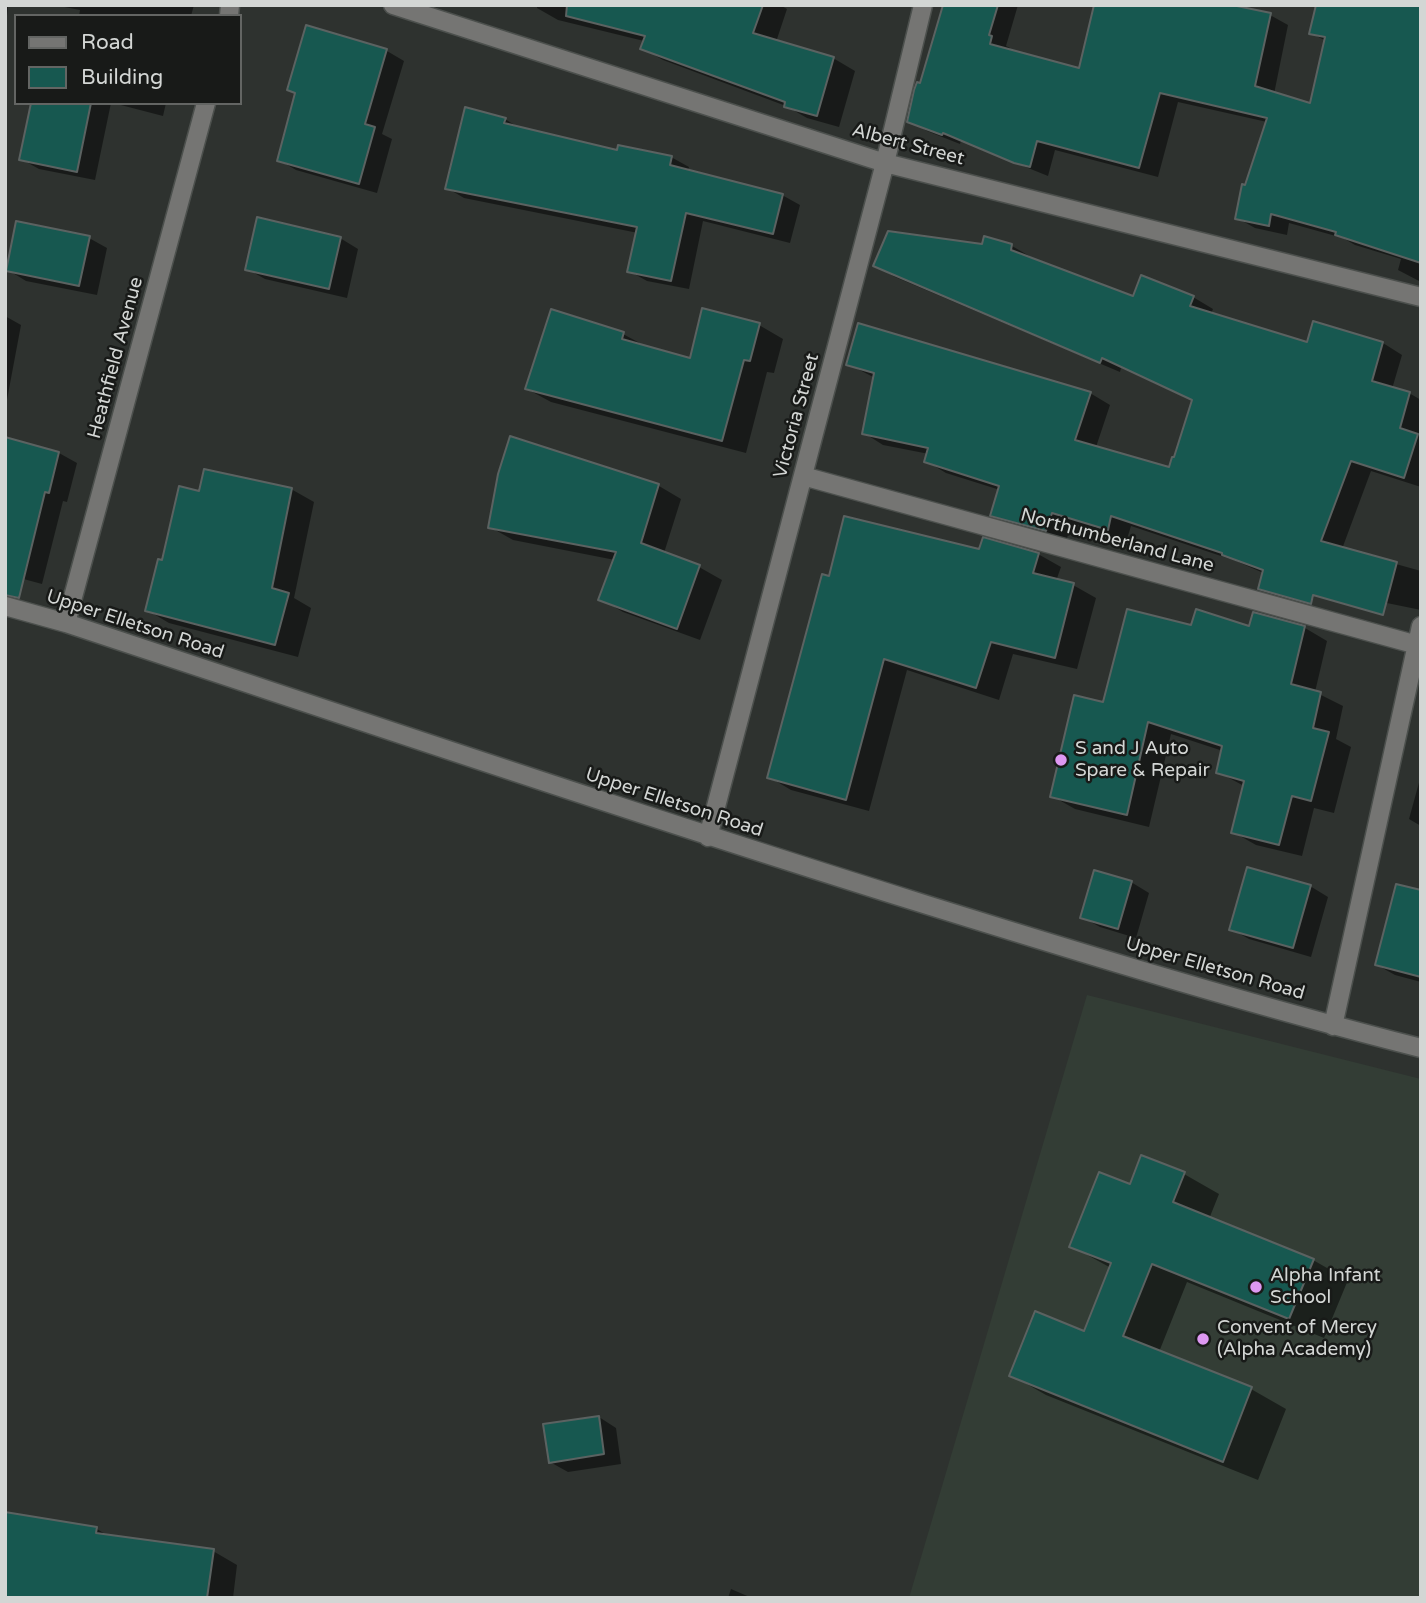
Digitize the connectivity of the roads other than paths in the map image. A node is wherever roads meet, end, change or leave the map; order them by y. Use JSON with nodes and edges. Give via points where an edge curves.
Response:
{"nodes":[{"id":1,"x":393,"y":5,"type":"edge"},
{"id":2,"x":923,"y":5,"type":"edge"},
{"id":3,"x":205,"y":105,"type":"edge"},
{"id":4,"x":885,"y":163,"type":"junction"},
{"id":5,"x":1421,"y":297,"type":"edge"},
{"id":6,"x":803,"y":477,"type":"junction"},
{"id":7,"x":5,"y":606,"type":"edge"},
{"id":8,"x":66,"y":623,"type":"junction"},
{"id":9,"x":1421,"y":626,"type":"edge"},
{"id":10,"x":1418,"y":646,"type":"edge"},
{"id":11,"x":708,"y":837,"type":"junction"},
{"id":12,"x":1333,"y":1026,"type":"junction"},
{"id":13,"x":1421,"y":1048,"type":"edge"}],
"edges":[{"from":1,"to":4,"type":"street","name":"Albert Street"},
{"from":2,"to":4,"type":"street","name":"Victoria Street"},
{"from":3,"to":8,"type":"street","name":"Heathfield Avenue"},
{"from":4,"to":5,"type":"street","name":"Albert Street"},
{"from":4,"to":6,"type":"street","name":"Victoria Street"},
{"from":6,"to":10,"type":"street","name":"Northumberland Lane"},
{"from":6,"to":11,"type":"street","name":"Victoria Street"},
{"from":7,"to":8,"type":"street","name":"Upper Elletson Road"},
{"from":8,"to":11,"type":"street","name":"Upper Elletson Road"},
{"from":9,"to":10,"type":"street"},
{"from":10,"to":12,"type":"street"},
{"from":11,"to":12,"type":"street","name":"Upper Elletson Road"},
{"from":12,"to":13,"type":"street","name":"Upper Elletson Road"}]}
